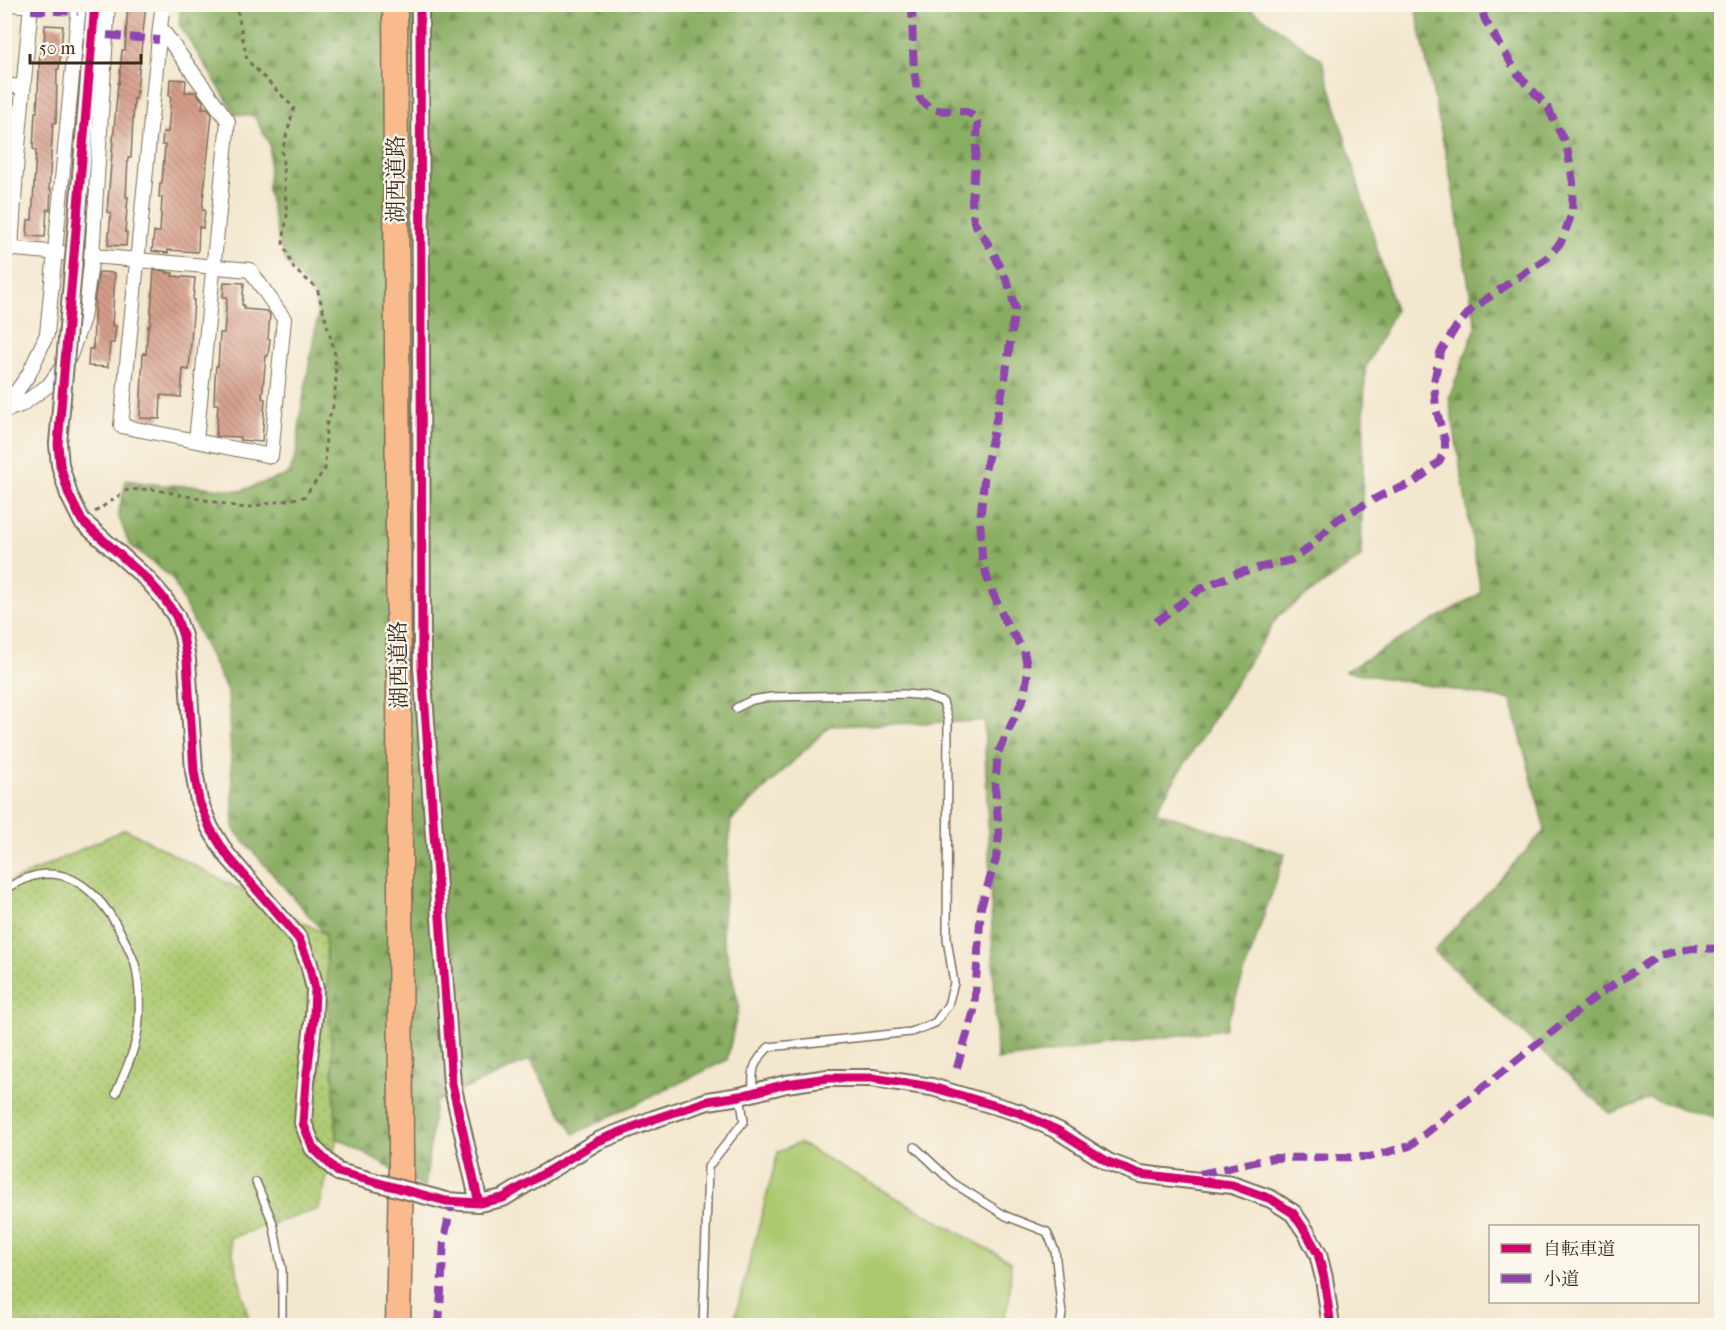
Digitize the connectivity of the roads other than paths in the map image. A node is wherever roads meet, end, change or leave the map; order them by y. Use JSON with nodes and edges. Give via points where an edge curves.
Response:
{"nodes":[{"id":1,"x":12,"y":4,"type":"edge"},
{"id":2,"x":79,"y":4,"type":"edge"},
{"id":3,"x":94,"y":4,"type":"edge"},
{"id":4,"x":108,"y":4,"type":"edge"},
{"id":5,"x":163,"y":4,"type":"edge"},
{"id":6,"x":379,"y":4,"type":"edge"},
{"id":7,"x":394,"y":4,"type":"edge"},
{"id":8,"x":420,"y":4,"type":"edge"},
{"id":9,"x":31,"y":5,"type":"edge"},
{"id":10,"x":160,"y":27,"type":"junction"},
{"id":11,"x":4,"y":85,"type":"edge"},
{"id":12,"x":23,"y":87,"type":"junction"},
{"id":13,"x":10,"y":168,"type":"edge"},
{"id":14,"x":8,"y":248,"type":"edge"},
{"id":15,"x":55,"y":253,"type":"junction"},
{"id":16,"x":92,"y":256,"type":"junction"},
{"id":17,"x":138,"y":260,"type":"junction"},
{"id":18,"x":213,"y":266,"type":"junction"},
{"id":19,"x":4,"y":410,"type":"edge"},
{"id":20,"x":196,"y":441,"type":"junction"},
{"id":21,"x":736,"y":708,"type":"dead end"},
{"id":22,"x":4,"y":890,"type":"edge"},
{"id":23,"x":116,"y":1093,"type":"dead end"},
{"id":24,"x":746,"y":1094,"type":"junction"},
{"id":25,"x":915,"y":1147,"type":"dead end"},
{"id":26,"x":256,"y":1182,"type":"dead end"},
{"id":27,"x":479,"y":1203,"type":"junction"},
{"id":28,"x":282,"y":1326,"type":"edge"},
{"id":29,"x":385,"y":1326,"type":"edge"},
{"id":30,"x":398,"y":1326,"type":"edge"},
{"id":31,"x":703,"y":1326,"type":"edge"},
{"id":32,"x":1060,"y":1326,"type":"edge"},
{"id":33,"x":1331,"y":1326,"type":"edge"}],
"edges":[{"from":1,"to":9,"type":"street"},
{"from":2,"to":15,"type":"street"},
{"from":3,"to":27,"type":"street","bridge":true,"via":[[58,444],[69,495],[82,521],[147,579],[176,616],[187,660],[199,801],[225,854],[299,939],[309,964],[315,988],[314,1016],[303,1123],[313,1148],[339,1172],[446,1201]]},
{"from":4,"to":16,"type":"street"},
{"from":5,"to":10,"type":"street"},
{"from":6,"to":29,"type":"highway","name":"湖西道路"},
{"from":7,"to":30,"type":"highway","name":"湖西道路","via":[[401,1170]]},
{"from":8,"to":27,"type":"street","via":[[422,667],[452,1084]]},
{"from":9,"to":12,"type":"street"},
{"from":10,"to":17,"type":"street"},
{"from":10,"to":18,"type":"street","via":[[228,121]]},
{"from":11,"to":12,"type":"street"},
{"from":12,"to":13,"type":"street"},
{"from":13,"to":14,"type":"street"},
{"from":14,"to":15,"type":"street"},
{"from":15,"to":16,"type":"street"},
{"from":15,"to":19,"type":"street","via":[[47,334],[29,374]]},
{"from":16,"to":17,"type":"street"},
{"from":16,"to":19,"type":"street","via":[[83,318],[70,357],[49,385],[21,405]]},
{"from":17,"to":18,"type":"street"},
{"from":17,"to":20,"type":"street","via":[[121,426]]},
{"from":18,"to":20,"type":"street"},
{"from":18,"to":20,"type":"street","via":[[250,270],[284,319],[271,456]]},
{"from":21,"to":24,"type":"lane","via":[[771,697],[905,694],[943,702],[948,720],[947,939],[954,983],[948,1005],[935,1023],[911,1032],[769,1047],[752,1070]]},
{"from":22,"to":23,"type":"lane","via":[[39,875],[64,876],[101,901],[120,929],[135,962],[139,1020],[133,1053]]},
{"from":24,"to":27,"type":"street","via":[[708,1101],[598,1141],[503,1198]]},
{"from":24,"to":31,"type":"lane","via":[[744,1122],[708,1167]]},
{"from":24,"to":33,"type":"street","via":[[828,1078],[872,1078],[932,1087],[1020,1113],[1059,1131],[1108,1162],[1140,1174],[1233,1185],[1271,1199],[1293,1214],[1318,1254]]},
{"from":25,"to":32,"type":"lane","via":[[953,1183],[1006,1216],[1047,1232],[1055,1251]]},
{"from":26,"to":28,"type":"lane","via":[[273,1222],[282,1270]]}]}
